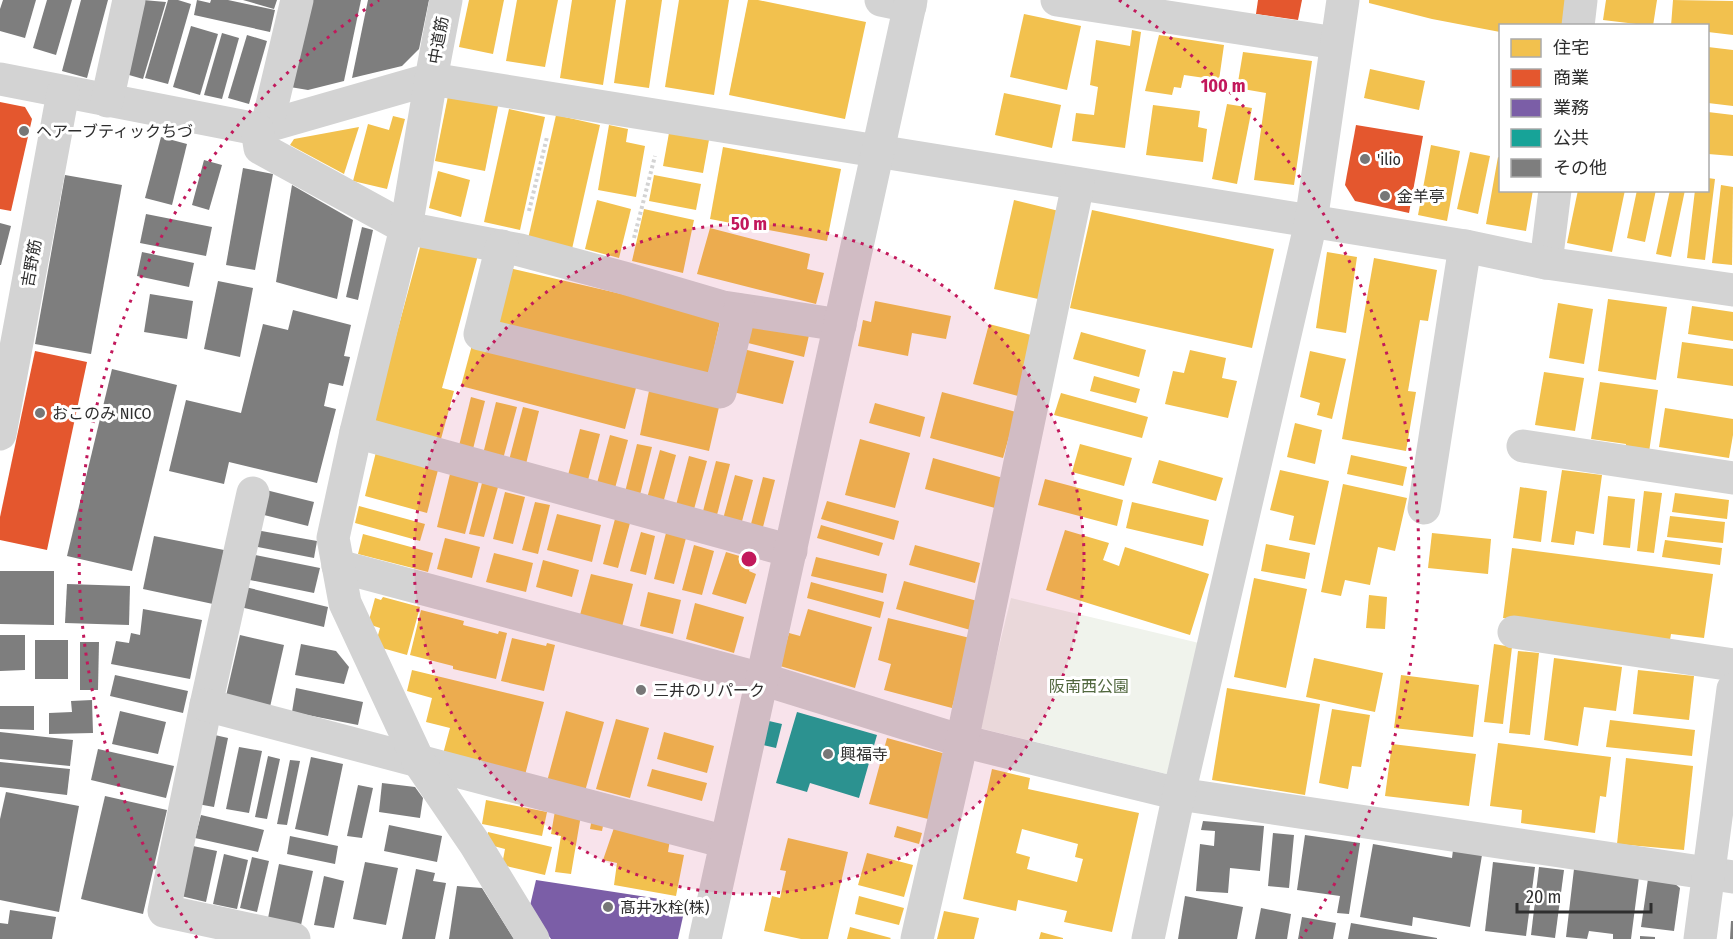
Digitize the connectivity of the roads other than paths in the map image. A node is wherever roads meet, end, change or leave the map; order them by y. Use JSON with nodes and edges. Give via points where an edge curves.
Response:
{"nodes":[{"id":1,"x":129,"y":0,"type":"edge"},
{"id":2,"x":297,"y":0,"type":"edge"},
{"id":3,"x":446,"y":0,"type":"edge"},
{"id":4,"x":1057,"y":0,"type":"edge"},
{"id":5,"x":1343,"y":0,"type":"edge"},
{"id":6,"x":1581,"y":0,"type":"edge"},
{"id":7,"x":901,"y":2,"type":"edge"},
{"id":8,"x":1578,"y":24,"type":"edge"},
{"id":9,"x":1336,"y":44,"type":"junction"},
{"id":10,"x":0,"y":79,"type":"edge"},
{"id":11,"x":431,"y":79,"type":"junction"},
{"id":12,"x":63,"y":93,"type":"junction"},
{"id":13,"x":107,"y":101,"type":"junction"},
{"id":14,"x":262,"y":128,"type":"junction"},
{"id":15,"x":878,"y":151,"type":"junction"},
{"id":16,"x":1078,"y":184,"type":"junction"},
{"id":17,"x":1555,"y":192,"type":"edge"},
{"id":18,"x":1311,"y":222,"type":"junction"},
{"id":19,"x":406,"y":228,"type":"junction"},
{"id":20,"x":1465,"y":246,"type":"junction"},
{"id":21,"x":511,"y":248,"type":"junction"},
{"id":22,"x":1546,"y":263,"type":"junction"},
{"id":23,"x":1733,"y":290,"type":"edge"},
{"id":24,"x":740,"y":310,"type":"junction"},
{"id":25,"x":840,"y":325,"type":"junction"},
{"id":26,"x":356,"y":432,"type":"junction"},
{"id":27,"x":0,"y":434,"type":"edge"},
{"id":28,"x":1523,"y":446,"type":"dead end"},
{"id":29,"x":1733,"y":478,"type":"edge"},
{"id":30,"x":253,"y":493,"type":"dead end"},
{"id":31,"x":1424,"y":507,"type":"dead end"},
{"id":32,"x":791,"y":551,"type":"junction"},
{"id":33,"x":338,"y":566,"type":"junction"},
{"id":34,"x":1514,"y":632,"type":"dead end"},
{"id":35,"x":1733,"y":665,"type":"edge"},
{"id":36,"x":762,"y":679,"type":"junction"},
{"id":37,"x":1733,"y":689,"type":"edge"},
{"id":38,"x":206,"y":705,"type":"junction"},
{"id":39,"x":962,"y":741,"type":"junction"},
{"id":40,"x":419,"y":762,"type":"junction"},
{"id":41,"x":1179,"y":794,"type":"junction"},
{"id":42,"x":726,"y":842,"type":"junction"},
{"id":43,"x":1721,"y":876,"type":"edge"},
{"id":44,"x":294,"y":939,"type":"edge"},
{"id":45,"x":533,"y":939,"type":"edge"},
{"id":46,"x":705,"y":939,"type":"edge"},
{"id":47,"x":916,"y":939,"type":"edge"},
{"id":48,"x":1148,"y":939,"type":"edge"},
{"id":49,"x":1700,"y":939,"type":"edge"}],
"edges":[{"from":1,"to":13,"type":"street"},
{"from":2,"to":14,"type":"street"},
{"from":3,"to":11,"type":"street","name":"中道筋"},
{"from":4,"to":9,"type":"street"},
{"from":5,"to":9,"type":"street"},
{"from":6,"to":8,"type":"street"},
{"from":7,"to":15,"type":"street"},
{"from":9,"to":18,"type":"street"},
{"from":10,"to":12,"type":"street"},
{"from":11,"to":14,"type":"street"},
{"from":11,"to":15,"type":"street"},
{"from":11,"to":19,"type":"street","name":"中道筋"},
{"from":12,"to":13,"type":"street"},
{"from":12,"to":27,"type":"street","name":"吉野筋"},
{"from":13,"to":14,"type":"street"},
{"from":14,"to":19,"type":"street","via":[[260,148]]},
{"from":15,"to":16,"type":"street"},
{"from":15,"to":25,"type":"street"},
{"from":16,"to":18,"type":"street"},
{"from":16,"to":39,"type":"street"},
{"from":17,"to":22,"type":"street"},
{"from":18,"to":20,"type":"street"},
{"from":18,"to":41,"type":"street"},
{"from":19,"to":21,"type":"street"},
{"from":19,"to":26,"type":"street","name":"中道筋"},
{"from":20,"to":22,"type":"street"},
{"from":20,"to":31,"type":"street"},
{"from":21,"to":24,"type":"street"},
{"from":21,"to":24,"type":"street","via":[[480,334],[720,392]]},
{"from":22,"to":23,"type":"street"},
{"from":24,"to":25,"type":"street"},
{"from":25,"to":32,"type":"street"},
{"from":26,"to":32,"type":"street"},
{"from":26,"to":33,"type":"street","name":"中道筋","via":[[333,538]]},
{"from":28,"to":29,"type":"street"},
{"from":30,"to":38,"type":"street"},
{"from":32,"to":36,"type":"street"},
{"from":33,"to":36,"type":"street"},
{"from":33,"to":40,"type":"street","name":"中道筋","via":[[345,603]]},
{"from":34,"to":35,"type":"street"},
{"from":36,"to":39,"type":"street"},
{"from":36,"to":42,"type":"street"},
{"from":37,"to":43,"type":"street"},
{"from":38,"to":40,"type":"street"},
{"from":38,"to":44,"type":"street","via":[[164,911]]},
{"from":39,"to":41,"type":"street"},
{"from":39,"to":47,"type":"street"},
{"from":40,"to":42,"type":"street"},
{"from":40,"to":45,"type":"street","name":"中道筋"},
{"from":41,"to":43,"type":"street"},
{"from":41,"to":48,"type":"street"},
{"from":42,"to":46,"type":"street"},
{"from":43,"to":49,"type":"street"}]}
